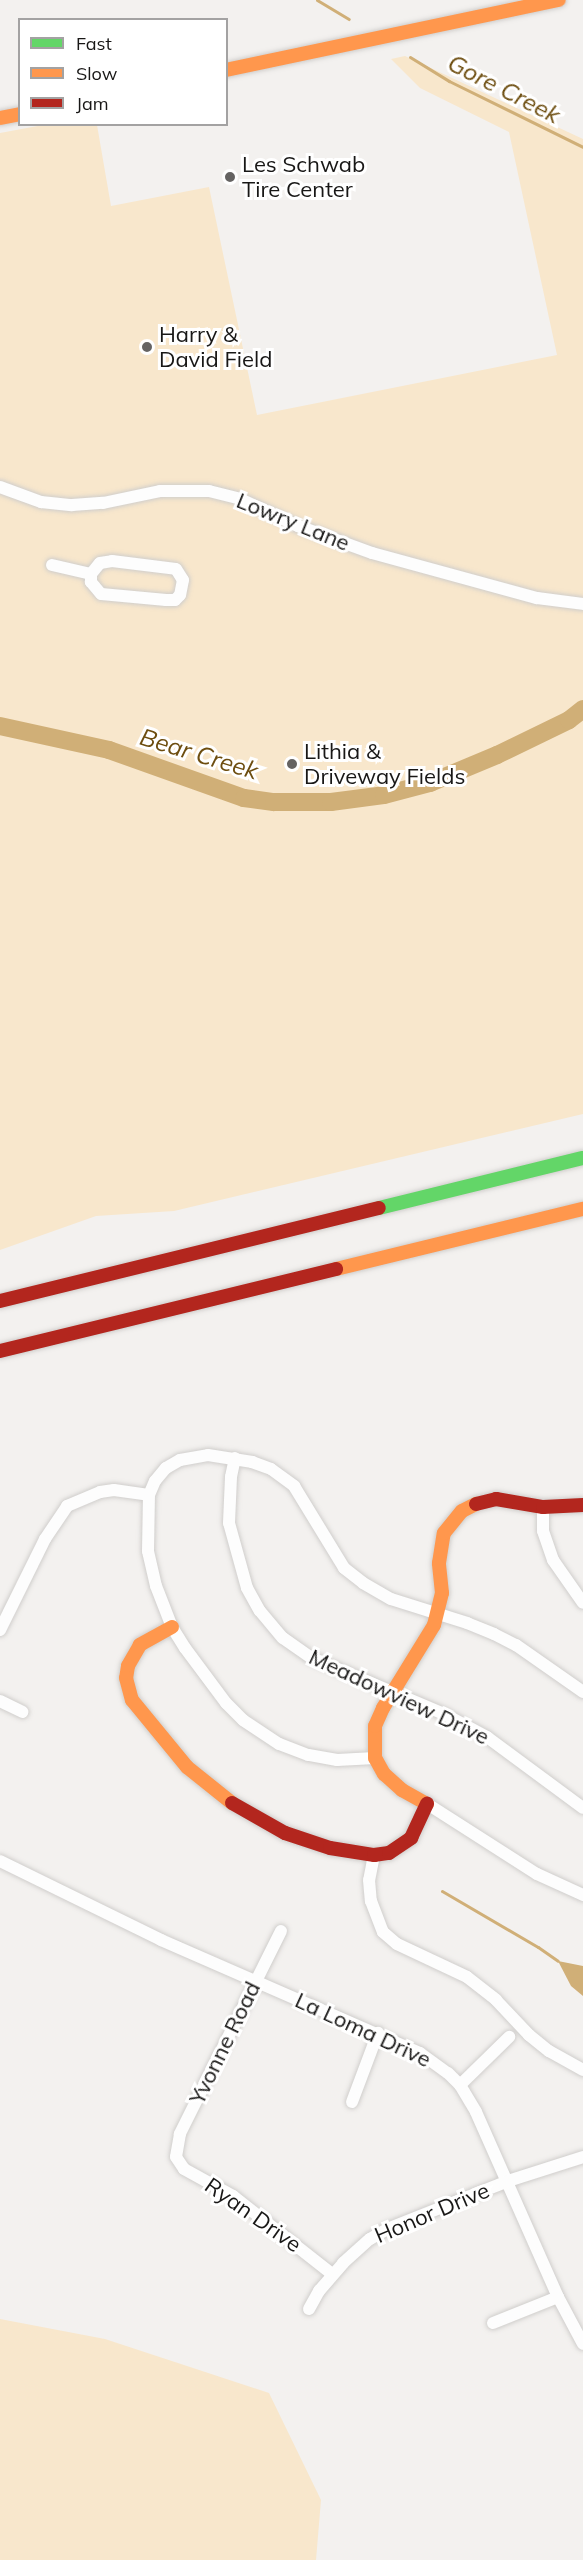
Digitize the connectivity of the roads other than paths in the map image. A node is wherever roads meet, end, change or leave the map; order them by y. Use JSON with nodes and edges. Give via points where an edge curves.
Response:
{"nodes":[{"id":1,"x":559,"y":0,"type":"edge"},
{"id":2,"x":228,"y":70,"type":"edge"},
{"id":3,"x":18,"y":114,"type":"edge"},
{"id":4,"x":0,"y":118,"type":"edge"},
{"id":5,"x":0,"y":488,"type":"edge"},
{"id":6,"x":52,"y":565,"type":"dead end"},
{"id":7,"x":92,"y":574,"type":"junction"},
{"id":8,"x":583,"y":604,"type":"edge"},
{"id":9,"x":583,"y":1158,"type":"edge"},
{"id":10,"x":583,"y":1209,"type":"edge"},
{"id":11,"x":0,"y":1301,"type":"edge"},
{"id":12,"x":0,"y":1351,"type":"edge"},
{"id":13,"x":235,"y":1458,"type":"junction"},
{"id":14,"x":149,"y":1495,"type":"junction"},
{"id":15,"x":583,"y":1505,"type":"edge"},
{"id":16,"x":543,"y":1507,"type":"junction"},
{"id":17,"x":583,"y":1603,"type":"edge"},
{"id":18,"x":438,"y":1613,"type":"junction"},
{"id":19,"x":172,"y":1627,"type":"junction"},
{"id":20,"x":0,"y":1630,"type":"edge"},
{"id":21,"x":393,"y":1692,"type":"junction"},
{"id":22,"x":583,"y":1692,"type":"edge"},
{"id":23,"x":0,"y":1701,"type":"edge"},
{"id":24,"x":23,"y":1712,"type":"dead end"},
{"id":25,"x":375,"y":1758,"type":"junction"},
{"id":26,"x":429,"y":1805,"type":"junction"},
{"id":27,"x":583,"y":1808,"type":"edge"},
{"id":28,"x":374,"y":1855,"type":"junction"},
{"id":29,"x":0,"y":1861,"type":"edge"},
{"id":30,"x":583,"y":1895,"type":"edge"},
{"id":31,"x":281,"y":1931,"type":"dead end"},
{"id":32,"x":255,"y":1980,"type":"junction"},
{"id":33,"x":378,"y":2033,"type":"junction"},
{"id":34,"x":509,"y":2037,"type":"dead end"},
{"id":35,"x":583,"y":2070,"type":"edge"},
{"id":36,"x":460,"y":2085,"type":"junction"},
{"id":37,"x":352,"y":2102,"type":"dead end"},
{"id":38,"x":176,"y":2157,"type":"joint"},
{"id":39,"x":583,"y":2157,"type":"edge"},
{"id":40,"x":508,"y":2181,"type":"junction"},
{"id":41,"x":332,"y":2274,"type":"junction"},
{"id":42,"x":558,"y":2297,"type":"junction"},
{"id":43,"x":309,"y":2309,"type":"dead end"},
{"id":44,"x":493,"y":2323,"type":"dead end"},
{"id":45,"x":583,"y":2344,"type":"edge"}],
"edges":[{"from":1,"to":2,"type":"main road"},
{"from":3,"to":4,"type":"main road"},
{"from":5,"to":8,"type":"street","name":"Lowry Lane","via":[[41,502],[72,505],[103,504],[160,491],[209,491],[240,499],[372,554],[537,598]]},
{"from":6,"to":7,"type":"street"},
{"from":7,"to":7,"type":"street","via":[[95,588],[112,596],[170,600],[182,590],[182,576],[172,568],[112,561],[100,563]]},
{"from":9,"to":11,"type":"main road"},
{"from":10,"to":12,"type":"main road"},
{"from":13,"to":14,"type":"street","via":[[208,1455],[180,1460],[166,1468]]},
{"from":13,"to":18,"type":"street","via":[[271,1469],[294,1486],[344,1568],[363,1583],[391,1599]]},
{"from":13,"to":21,"type":"street","name":"Meadowview Drive","via":[[229,1522],[248,1588],[260,1611],[284,1638],[312,1658]]},
{"from":14,"to":19,"type":"street","via":[[148,1551]]},
{"from":14,"to":20,"type":"street","via":[[114,1490],[67,1506],[45,1539]]},
{"from":15,"to":16,"type":"main road"},
{"from":16,"to":17,"type":"street","via":[[543,1531],[554,1560]]},
{"from":16,"to":18,"type":"main road","via":[[496,1499],[472,1505],[454,1518],[440,1548],[442,1593]]},
{"from":18,"to":21,"type":"main road","via":[[428,1637]]},
{"from":18,"to":22,"type":"street","via":[[516,1646]]},
{"from":19,"to":25,"type":"street","via":[[226,1703],[260,1733],[308,1755],[337,1760]]},
{"from":19,"to":28,"type":"main road","via":[[140,1645],[128,1666],[128,1692],[187,1767],[230,1802],[285,1833],[309,1843]]},
{"from":21,"to":25,"type":"main road","via":[[375,1726]]},
{"from":21,"to":27,"type":"street","name":"Meadowview Drive","via":[[487,1737]]},
{"from":23,"to":24,"type":"street"},
{"from":25,"to":26,"type":"main road","via":[[390,1781]]},
{"from":26,"to":28,"type":"main road","via":[[411,1838],[389,1853]]},
{"from":26,"to":30,"type":"street","via":[[537,1874]]},
{"from":28,"to":35,"type":"street","via":[[369,1880],[371,1901],[383,1932],[397,1944],[467,1977],[496,2000],[529,2036]]},
{"from":29,"to":32,"type":"street","name":"La Loma Drive","via":[[161,1940]]},
{"from":31,"to":32,"type":"street","name":"Yvonne Road"},
{"from":32,"to":33,"type":"street","name":"La Loma Drive"},
{"from":32,"to":38,"type":"street","name":"Yvonne Road","via":[[180,2134]]},
{"from":33,"to":36,"type":"street","name":"La Loma Drive","via":[[420,2053]]},
{"from":33,"to":37,"type":"street"},
{"from":34,"to":36,"type":"street"},
{"from":36,"to":40,"type":"street","name":"La Loma Drive"},
{"from":38,"to":41,"type":"street","name":"Ryan Drive","via":[[184,2169],[233,2196]]},
{"from":39,"to":40,"type":"street","name":"Honor Drive"},
{"from":40,"to":41,"type":"street","name":"Honor Drive","via":[[387,2229]]},
{"from":40,"to":42,"type":"street","name":"La Loma Drive"},
{"from":41,"to":43,"type":"street","name":"Honor Drive"},
{"from":42,"to":44,"type":"street"},
{"from":42,"to":45,"type":"street","name":"La Loma Drive"}]}
